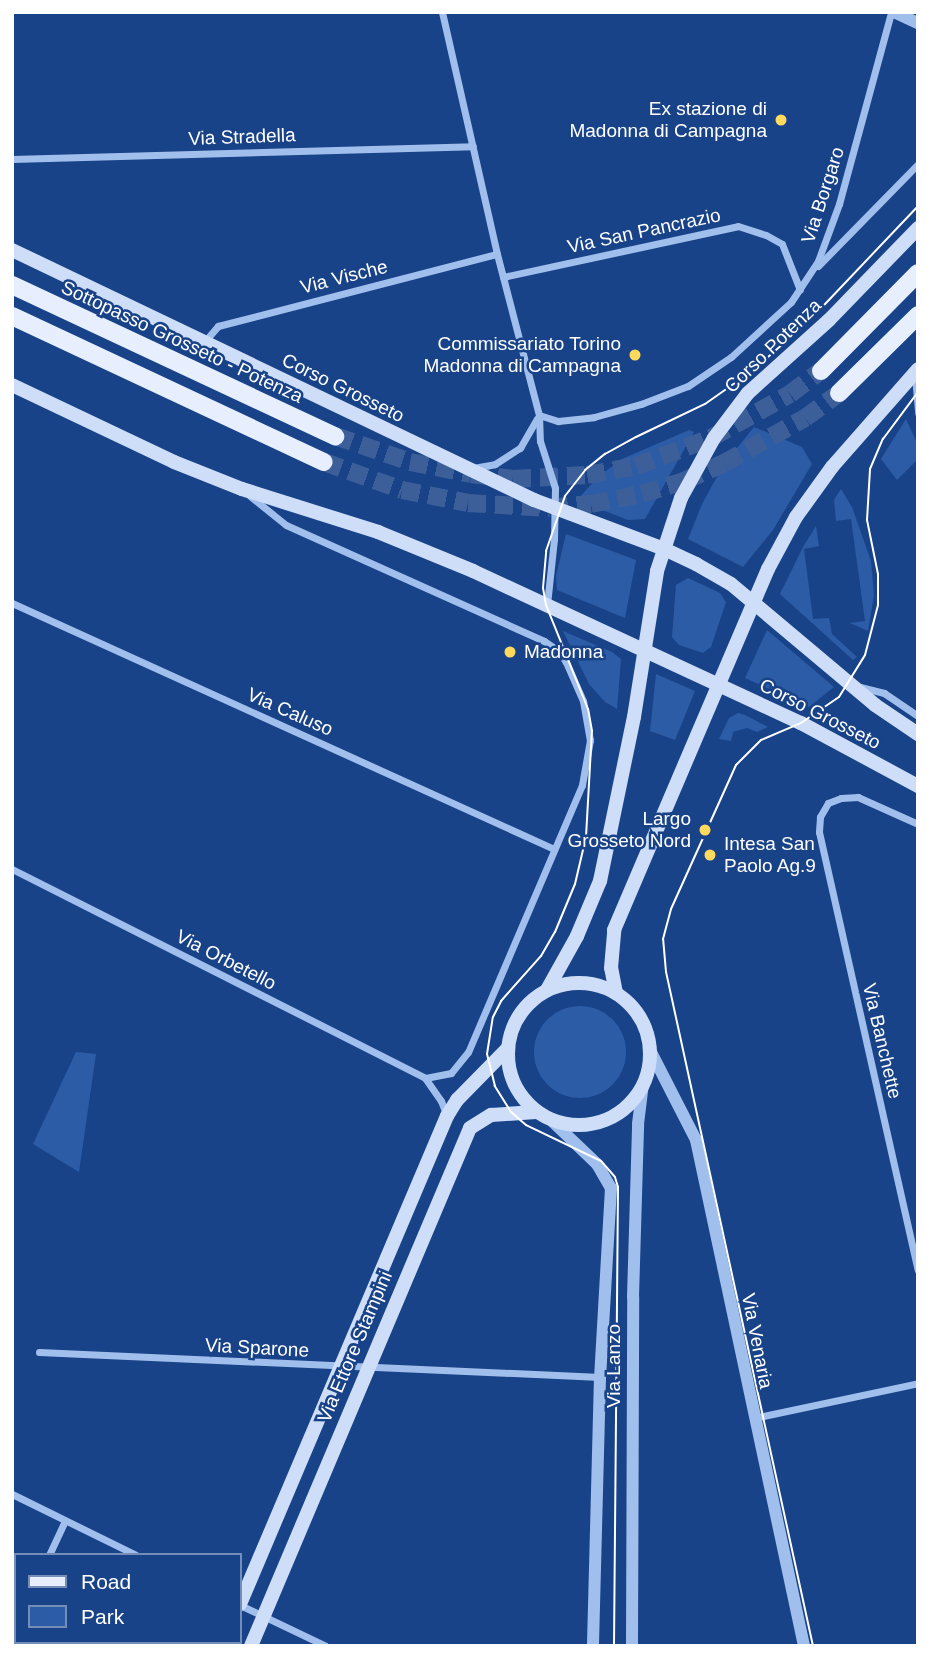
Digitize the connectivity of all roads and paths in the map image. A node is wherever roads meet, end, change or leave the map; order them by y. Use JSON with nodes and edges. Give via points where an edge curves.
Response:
{"nodes":[{"id":1,"x":442,"y":12,"type":"edge"},
{"id":2,"x":893,"y":12,"type":"edge"},
{"id":3,"x":918,"y":23,"type":"edge"},
{"id":4,"x":472,"y":146,"type":"junction"},
{"id":5,"x":12,"y":159,"type":"edge"},
{"id":6,"x":918,"y":164,"type":"edge"},
{"id":7,"x":918,"y":228,"type":"edge"},
{"id":8,"x":12,"y":250,"type":"edge"},
{"id":9,"x":498,"y":254,"type":"junction"},
{"id":10,"x":812,"y":273,"type":"junction"},
{"id":11,"x":918,"y":273,"type":"edge"},
{"id":12,"x":503,"y":277,"type":"junction"},
{"id":13,"x":12,"y":285,"type":"edge"},
{"id":14,"x":800,"y":290,"type":"junction"},
{"id":15,"x":918,"y":315,"type":"edge"},
{"id":16,"x":12,"y":316,"type":"edge"},
{"id":17,"x":205,"y":341,"type":"junction"},
{"id":18,"x":821,"y":371,"type":"tunnel mouth"},
{"id":19,"x":916,"y":371,"type":"edge"},
{"id":20,"x":12,"y":385,"type":"edge"},
{"id":21,"x":839,"y":393,"type":"tunnel mouth"},
{"id":22,"x":918,"y":413,"type":"edge"},
{"id":23,"x":539,"y":415,"type":"junction"},
{"id":24,"x":335,"y":436,"type":"tunnel mouth"},
{"id":25,"x":324,"y":462,"type":"tunnel mouth"},
{"id":26,"x":471,"y":469,"type":"junction"},
{"id":27,"x":242,"y":489,"type":"junction"},
{"id":28,"x":556,"y":509,"type":"junction"},
{"id":29,"x":662,"y":548,"type":"junction"},
{"id":30,"x":752,"y":602,"type":"junction"},
{"id":31,"x":12,"y":603,"type":"edge"},
{"id":32,"x":547,"y":605,"type":"junction"},
{"id":33,"x":645,"y":650,"type":"junction"},
{"id":34,"x":717,"y":685,"type":"junction"},
{"id":35,"x":856,"y":686,"type":"junction"},
{"id":36,"x":918,"y":716,"type":"edge"},
{"id":37,"x":918,"y":734,"type":"edge"},
{"id":38,"x":913,"y":785,"type":"edge"},
{"id":39,"x":918,"y":824,"type":"edge"},
{"id":40,"x":554,"y":849,"type":"junction"},
{"id":41,"x":12,"y":869,"type":"edge"},
{"id":42,"x":547,"y":990,"type":"junction"},
{"id":43,"x":616,"y":993,"type":"junction"},
{"id":44,"x":508,"y":1048,"type":"junction"},
{"id":45,"x":651,"y":1052,"type":"junction"},
{"id":46,"x":425,"y":1078,"type":"junction"},
{"id":47,"x":643,"y":1086,"type":"junction"},
{"id":48,"x":536,"y":1111,"type":"junction"},
{"id":49,"x":447,"y":1116,"type":"junction"},
{"id":50,"x":552,"y":1121,"type":"junction"},
{"id":51,"x":918,"y":1270,"type":"edge"},
{"id":52,"x":38,"y":1352,"type":"dead end"},
{"id":53,"x":340,"y":1368,"type":"junction"},
{"id":54,"x":367,"y":1369,"type":"junction"},
{"id":55,"x":600,"y":1377,"type":"junction"},
{"id":56,"x":918,"y":1383,"type":"edge"},
{"id":57,"x":753,"y":1418,"type":"junction"},
{"id":58,"x":12,"y":1494,"type":"edge"},
{"id":59,"x":65,"y":1520,"type":"junction"},
{"id":60,"x":50,"y":1553,"type":"edge"},
{"id":61,"x":132,"y":1553,"type":"edge"},
{"id":62,"x":242,"y":1599,"type":"edge"},
{"id":63,"x":242,"y":1605,"type":"edge"},
{"id":64,"x":264,"y":1616,"type":"junction"},
{"id":65,"x":251,"y":1646,"type":"edge"},
{"id":66,"x":326,"y":1646,"type":"edge"},
{"id":67,"x":593,"y":1646,"type":"edge"},
{"id":68,"x":632,"y":1646,"type":"edge"},
{"id":69,"x":804,"y":1646,"type":"edge"}],
"edges":[{"from":1,"to":4,"type":"street"},
{"from":2,"to":3,"type":"street"},
{"from":2,"to":10,"type":"street","name":"Via Borgaro","via":[[849,170]]},
{"from":4,"to":5,"type":"street","name":"Via Stradella"},
{"from":4,"to":9,"type":"street"},
{"from":6,"to":10,"type":"street","name":"Corso Potenza"},
{"from":7,"to":29,"type":"main road","name":"Corso Potenza","via":[[829,320],[748,393],[713,438]]},
{"from":8,"to":17,"type":"main road","name":"Corso Grosseto"},
{"from":9,"to":12,"type":"street"},
{"from":9,"to":17,"type":"street","name":"Via Vische","via":[[218,326]]},
{"from":10,"to":14,"type":"street","name":"Via Borgaro"},
{"from":11,"to":18,"type":"main road"},
{"from":12,"to":14,"type":"street","name":"Via San Pancrazio","via":[[738,226],[782,244]]},
{"from":12,"to":23,"type":"street"},
{"from":13,"to":24,"type":"main road","name":"Sottopasso Grosseto - Potenza"},
{"from":14,"to":23,"type":"street","name":"Via Borgaro","via":[[732,357],[688,386],[616,412],[558,421]]},
{"from":15,"to":21,"type":"main road"},
{"from":16,"to":25,"type":"main road"},
{"from":17,"to":26,"type":"main road","name":"Corso Grosseto"},
{"from":19,"to":22,"type":"street"},
{"from":19,"to":30,"type":"main road","via":[[832,467],[780,545]]},
{"from":20,"to":27,"type":"main road"},
{"from":23,"to":26,"type":"street","via":[[520,449],[495,464]]},
{"from":23,"to":28,"type":"street","via":[[540,442],[555,488]]},
{"from":26,"to":28,"type":"main road","name":"Corso Grosseto"},
{"from":27,"to":32,"type":"main road","via":[[378,532]]},
{"from":27,"to":40,"type":"street","via":[[286,525],[559,651],[583,701],[589,730],[587,765]]},
{"from":28,"to":29,"type":"main road","name":"Corso Grosseto"},
{"from":28,"to":32,"type":"street"},
{"from":29,"to":30,"type":"main road","name":"Corso Grosseto","via":[[731,584]]},
{"from":29,"to":33,"type":"main road","name":"Corso Potenza"},
{"from":30,"to":34,"type":"main road"},
{"from":30,"to":35,"type":"main road","name":"Corso Grosseto"},
{"from":31,"to":40,"type":"street","name":"Via Caluso"},
{"from":32,"to":33,"type":"main road"},
{"from":33,"to":34,"type":"main road","name":"Corso Grosseto"},
{"from":33,"to":42,"type":"main road","name":"Corso Potenza","via":[[600,881],[578,936]]},
{"from":34,"to":38,"type":"main road","name":"Corso Grosseto","via":[[801,723]]},
{"from":34,"to":43,"type":"main road","via":[[614,930],[611,968]]},
{"from":35,"to":36,"type":"street","name":"Corso Grosseto","via":[[884,693]]},
{"from":35,"to":37,"type":"main road","name":"Corso Grosseto"},
{"from":39,"to":51,"type":"street","name":"Via Banchette","via":[[858,797],[841,798],[828,803],[819,832]]},
{"from":40,"to":46,"type":"street","via":[[468,1052],[451,1073]]},
{"from":41,"to":46,"type":"street","name":"Via Orbetello"},
{"from":42,"to":43,"type":"main road","via":[[582,983]]},
{"from":42,"to":44,"type":"main road","via":[[520,1014]]},
{"from":43,"to":45,"type":"main road","via":[[641,1018]]},
{"from":44,"to":48,"type":"main road","via":[[514,1085]]},
{"from":44,"to":49,"type":"main road","name":"Via Ettore Stampini"},
{"from":45,"to":47,"type":"main road"},
{"from":45,"to":57,"type":"street","name":"Via Venaria","via":[[696,1140]]},
{"from":46,"to":49,"type":"street"},
{"from":47,"to":50,"type":"main road","via":[[634,1101],[605,1121],[569,1125]]},
{"from":47,"to":68,"type":"street","name":"Via Lanzo","via":[[633,1297]]},
{"from":48,"to":50,"type":"main road"},
{"from":48,"to":54,"type":"main road","name":"Via Ettore Stampini","via":[[491,1115],[470,1128]]},
{"from":49,"to":53,"type":"main road","name":"Via Ettore Stampini"},
{"from":50,"to":55,"type":"street","name":"Via Lanzo","via":[[597,1164],[611,1188]]},
{"from":52,"to":53,"type":"street","name":"Via Sparone"},
{"from":53,"to":54,"type":"street","name":"Via Sparone"},
{"from":53,"to":62,"type":"main road","name":"Via Ettore Stampini"},
{"from":54,"to":55,"type":"street","name":"Via Sparone"},
{"from":54,"to":64,"type":"main road","name":"Via Ettore Stampini"},
{"from":55,"to":67,"type":"street","name":"Via Lanzo"},
{"from":56,"to":57,"type":"street"},
{"from":57,"to":69,"type":"street","name":"Via Venaria"},
{"from":58,"to":59,"type":"street"},
{"from":59,"to":60,"type":"street"},
{"from":59,"to":61,"type":"street"},
{"from":63,"to":64,"type":"street"},
{"from":64,"to":65,"type":"main road","name":"Via Ettore Stampini"},
{"from":64,"to":66,"type":"street"}]}
